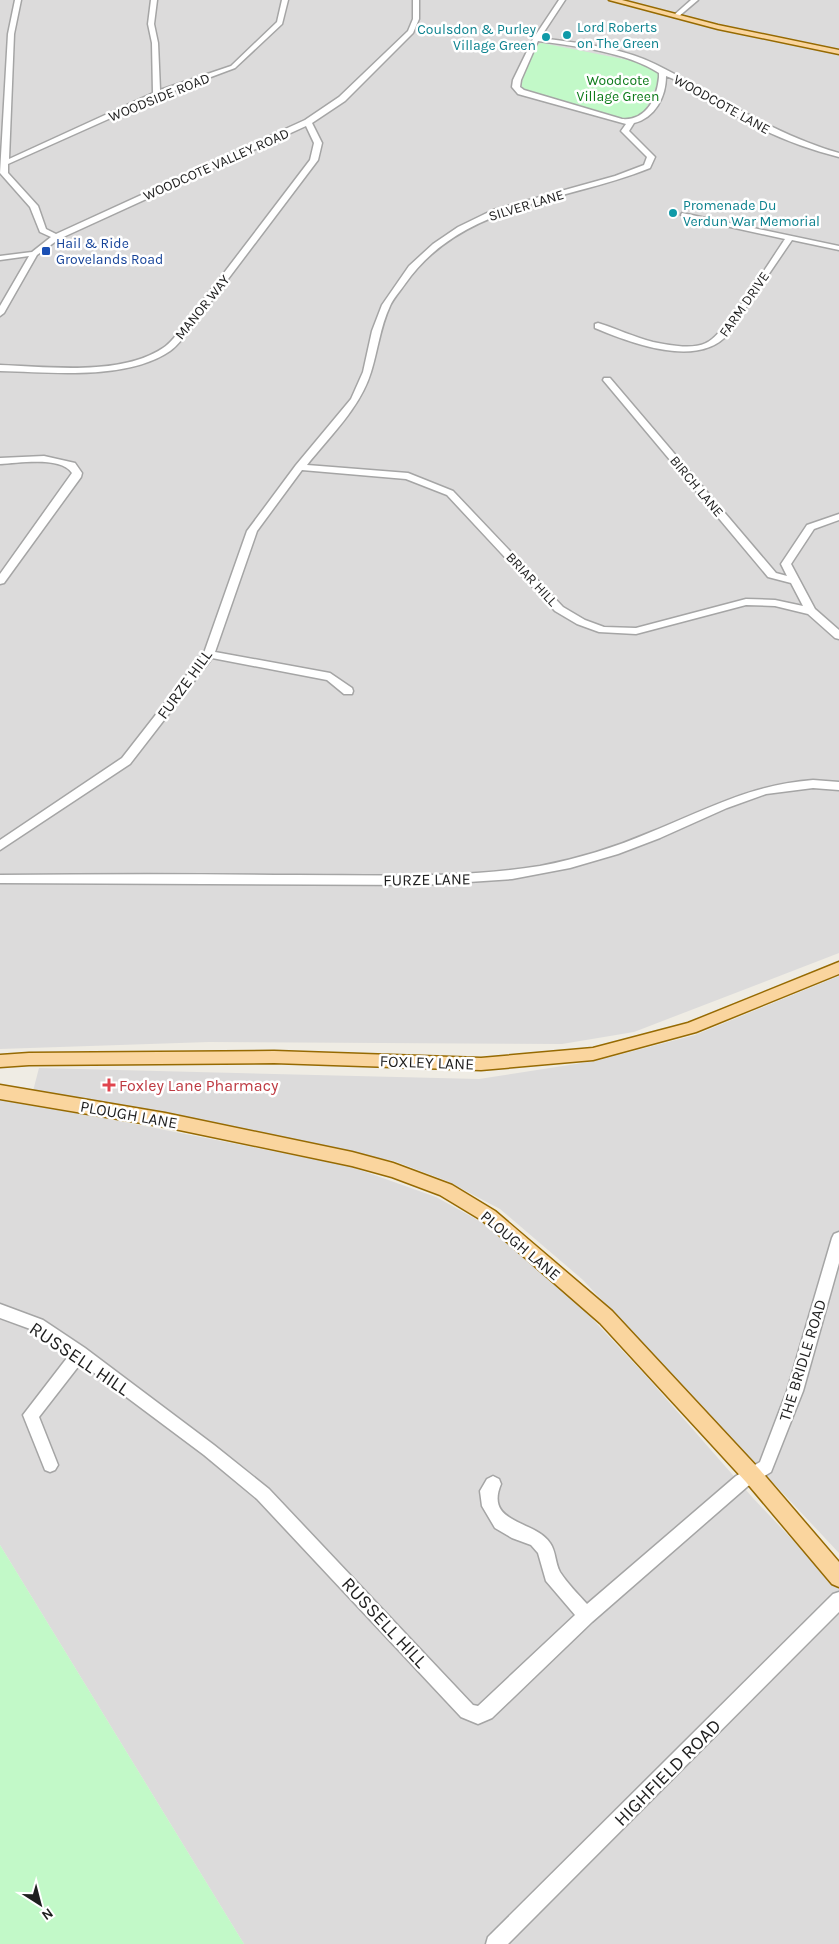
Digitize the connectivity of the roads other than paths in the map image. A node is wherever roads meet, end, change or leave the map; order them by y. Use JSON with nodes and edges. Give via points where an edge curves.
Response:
{"nodes":[{"id":1,"x":18,"y":0,"type":"edge"},
{"id":2,"x":154,"y":0,"type":"edge"},
{"id":3,"x":285,"y":0,"type":"edge"},
{"id":4,"x":416,"y":0,"type":"edge"},
{"id":5,"x":562,"y":0,"type":"edge"},
{"id":6,"x":613,"y":0,"type":"edge"},
{"id":7,"x":695,"y":0,"type":"edge"},
{"id":8,"x":676,"y":16,"type":"junction"},
{"id":9,"x":536,"y":39,"type":"junction"},
{"id":10,"x":839,"y":52,"type":"edge"},
{"id":11,"x":662,"y":72,"type":"junction"},
{"id":12,"x":157,"y":94,"type":"junction"},
{"id":13,"x":308,"y":122,"type":"junction"},
{"id":14,"x":631,"y":122,"type":"junction"},
{"id":15,"x":839,"y":155,"type":"edge"},
{"id":16,"x":5,"y":163,"type":"junction"},
{"id":17,"x":686,"y":215,"type":"dead end"},
{"id":18,"x":56,"y":237,"type":"junction"},
{"id":19,"x":790,"y":238,"type":"junction"},
{"id":20,"x":839,"y":248,"type":"edge"},
{"id":21,"x":34,"y":254,"type":"junction"},
{"id":22,"x":0,"y":258,"type":"edge"},
{"id":23,"x":0,"y":313,"type":"edge"},
{"id":24,"x":598,"y":326,"type":"dead end"},
{"id":25,"x":0,"y":368,"type":"edge"},
{"id":26,"x":607,"y":380,"type":"dead end"},
{"id":27,"x":0,"y":461,"type":"edge"},
{"id":28,"x":299,"y":467,"type":"junction"},
{"id":29,"x":839,"y":517,"type":"edge"},
{"id":30,"x":0,"y":581,"type":"edge"},
{"id":31,"x":794,"y":581,"type":"junction"},
{"id":32,"x":811,"y":611,"type":"junction"},
{"id":33,"x":839,"y":636,"type":"edge"},
{"id":34,"x":210,"y":654,"type":"junction"},
{"id":35,"x":348,"y":691,"type":"dead end"},
{"id":36,"x":839,"y":786,"type":"edge"},
{"id":37,"x":0,"y":846,"type":"edge"},
{"id":38,"x":0,"y":879,"type":"edge"},
{"id":39,"x":839,"y":968,"type":"edge"},
{"id":40,"x":0,"y":1061,"type":"edge"},
{"id":41,"x":0,"y":1092,"type":"edge"},
{"id":42,"x":839,"y":1238,"type":"edge"},
{"id":43,"x":0,"y":1311,"type":"edge"},
{"id":44,"x":80,"y":1353,"type":"junction"},
{"id":45,"x":50,"y":1465,"type":"dead end"},
{"id":46,"x":753,"y":1476,"type":"junction"},
{"id":47,"x":493,"y":1484,"type":"dead end"},
{"id":48,"x":839,"y":1577,"type":"edge"},
{"id":49,"x":839,"y":1600,"type":"edge"},
{"id":50,"x":586,"y":1616,"type":"junction"},
{"id":51,"x":495,"y":1944,"type":"edge"}],
"edges":[{"from":1,"to":16,"type":"street","via":[[11,34]]},
{"from":2,"to":12,"type":"street","via":[[151,24]]},
{"from":3,"to":12,"type":"street","name":"WOODSIDE ROAD","via":[[280,23],[240,62]]},
{"from":4,"to":13,"type":"street","name":"WOODCOTE VALLEY ROAD","via":[[416,19],[411,32],[342,99]]},
{"from":5,"to":9,"type":"street"},
{"from":6,"to":8,"type":"main road"},
{"from":7,"to":8,"type":"street"},
{"from":8,"to":10,"type":"main road"},
{"from":9,"to":11,"type":"street","name":"WOODCOTE LANE","via":[[634,59],[653,65]]},
{"from":9,"to":14,"type":"street","via":[[517,80],[519,91],[527,96]]},
{"from":11,"to":14,"type":"street","via":[[661,90],[647,114]]},
{"from":11,"to":15,"type":"street","name":"WOODCOTE LANE","via":[[678,77],[778,135]]},
{"from":12,"to":16,"type":"street","name":"WOODSIDE ROAD"},
{"from":13,"to":18,"type":"street","name":"WOODCOTE VALLEY ROAD"},
{"from":13,"to":25,"type":"street","name":"MANOR WAY","via":[[318,143],[314,160],[185,330],[166,350],[130,366],[82,370]]},
{"from":14,"to":28,"type":"street","name":"SILVER LANE","via":[[625,131],[651,157],[642,169],[496,212],[461,229],[425,255],[386,305],[356,400]]},
{"from":16,"to":18,"type":"street","via":[[4,173],[34,206],[44,230]]},
{"from":17,"to":19,"type":"street"},
{"from":18,"to":21,"type":"street","name":"WOODCOTE VALLEY ROAD"},
{"from":19,"to":20,"type":"street"},
{"from":19,"to":24,"type":"street","name":"FARM DRIVE","via":[[725,332],[713,343],[699,348],[680,348],[625,338]]},
{"from":21,"to":22,"type":"street"},
{"from":21,"to":23,"type":"street","name":"WOODCOTE VALLEY ROAD"},
{"from":26,"to":31,"type":"street","name":"BIRCH LANE","via":[[772,575]]},
{"from":27,"to":30,"type":"street","via":[[60,461],[72,465],[76,477]]},
{"from":28,"to":32,"type":"street","name":"BRIAR HILL","via":[[408,476],[450,493],[559,609],[603,630],[636,632],[746,602],[775,603]]},
{"from":28,"to":34,"type":"street","name":"FURZE HILL","via":[[252,531]]},
{"from":29,"to":31,"type":"street","via":[[810,527],[786,564]]},
{"from":31,"to":32,"type":"street"},
{"from":32,"to":33,"type":"street"},
{"from":34,"to":35,"type":"street","via":[[330,676]]},
{"from":34,"to":37,"type":"street","name":"FURZE HILL","via":[[126,761]]},
{"from":36,"to":38,"type":"street","name":"FURZE LANE","via":[[809,784],[766,789],[712,808],[656,835],[607,853],[562,866],[511,875],[384,880]]},
{"from":39,"to":40,"type":"main road","name":"FOXLEY LANE","via":[[691,1028],[593,1054],[481,1064],[274,1057]]},
{"from":41,"to":46,"type":"main road","name":"PLOUGH LANE","via":[[165,1120],[352,1159],[446,1190],[489,1216],[606,1318]]},
{"from":42,"to":46,"type":"street","name":"THE BRIDLE ROAD","via":[[795,1391],[766,1467]]},
{"from":43,"to":44,"type":"street","name":"RUSSELL HILL","via":[[38,1325]]},
{"from":44,"to":45,"type":"street","via":[[32,1415]]},
{"from":44,"to":50,"type":"street","name":"RUSSELL HILL","via":[[209,1450],[276,1506],[467,1711],[478,1715],[486,1712]]},
{"from":46,"to":48,"type":"main road","name":"PLOUGH LANE"},
{"from":46,"to":50,"type":"street","name":"RUSSELL HILL","via":[[742,1481]]},
{"from":47,"to":50,"type":"street","via":[[488,1492],[490,1506],[501,1522],[536,1539],[546,1549],[552,1575]]},
{"from":49,"to":51,"type":"street","name":"HIGHFIELD ROAD"}]}
